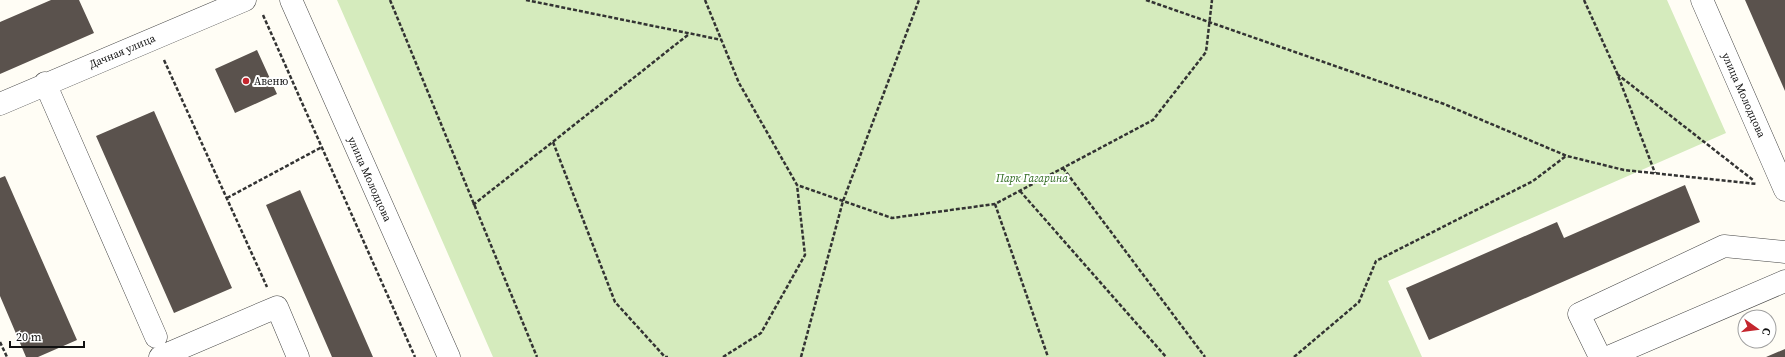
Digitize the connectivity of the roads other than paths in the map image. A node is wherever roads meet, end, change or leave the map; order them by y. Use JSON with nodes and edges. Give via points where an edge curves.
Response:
{"nodes":[{"id":1,"x":244,"y":0,"type":"edge"},
{"id":2,"x":291,"y":0,"type":"edge"},
{"id":3,"x":1702,"y":0,"type":"edge"},
{"id":4,"x":45,"y":83,"type":"junction"},
{"id":5,"x":0,"y":104,"type":"edge"},
{"id":6,"x":1785,"y":190,"type":"edge"},
{"id":7,"x":1785,"y":252,"type":"edge"},
{"id":8,"x":1785,"y":281,"type":"edge"},
{"id":9,"x":158,"y":347,"type":"edge"},
{"id":10,"x":1633,"y":352,"type":"edge"},
{"id":11,"x":298,"y":357,"type":"edge"},
{"id":12,"x":449,"y":357,"type":"edge"},
{"id":13,"x":1600,"y":357,"type":"edge"},
{"id":14,"x":1608,"y":357,"type":"edge"}],
"edges":[{"from":1,"to":4,"type":"street","name":"Дачная улица"},
{"from":2,"to":12,"type":"street","name":"улица Молодцова"},
{"from":3,"to":6,"type":"street","name":"улица Молодцова"},
{"from":4,"to":5,"type":"street","name":"Дачная улица"},
{"from":4,"to":9,"type":"street"},
{"from":7,"to":13,"type":"street","via":[[1724,246],[1579,314]]},
{"from":8,"to":10,"type":"street"},
{"from":9,"to":11,"type":"street","via":[[277,307]]},
{"from":10,"to":14,"type":"street"}]}
